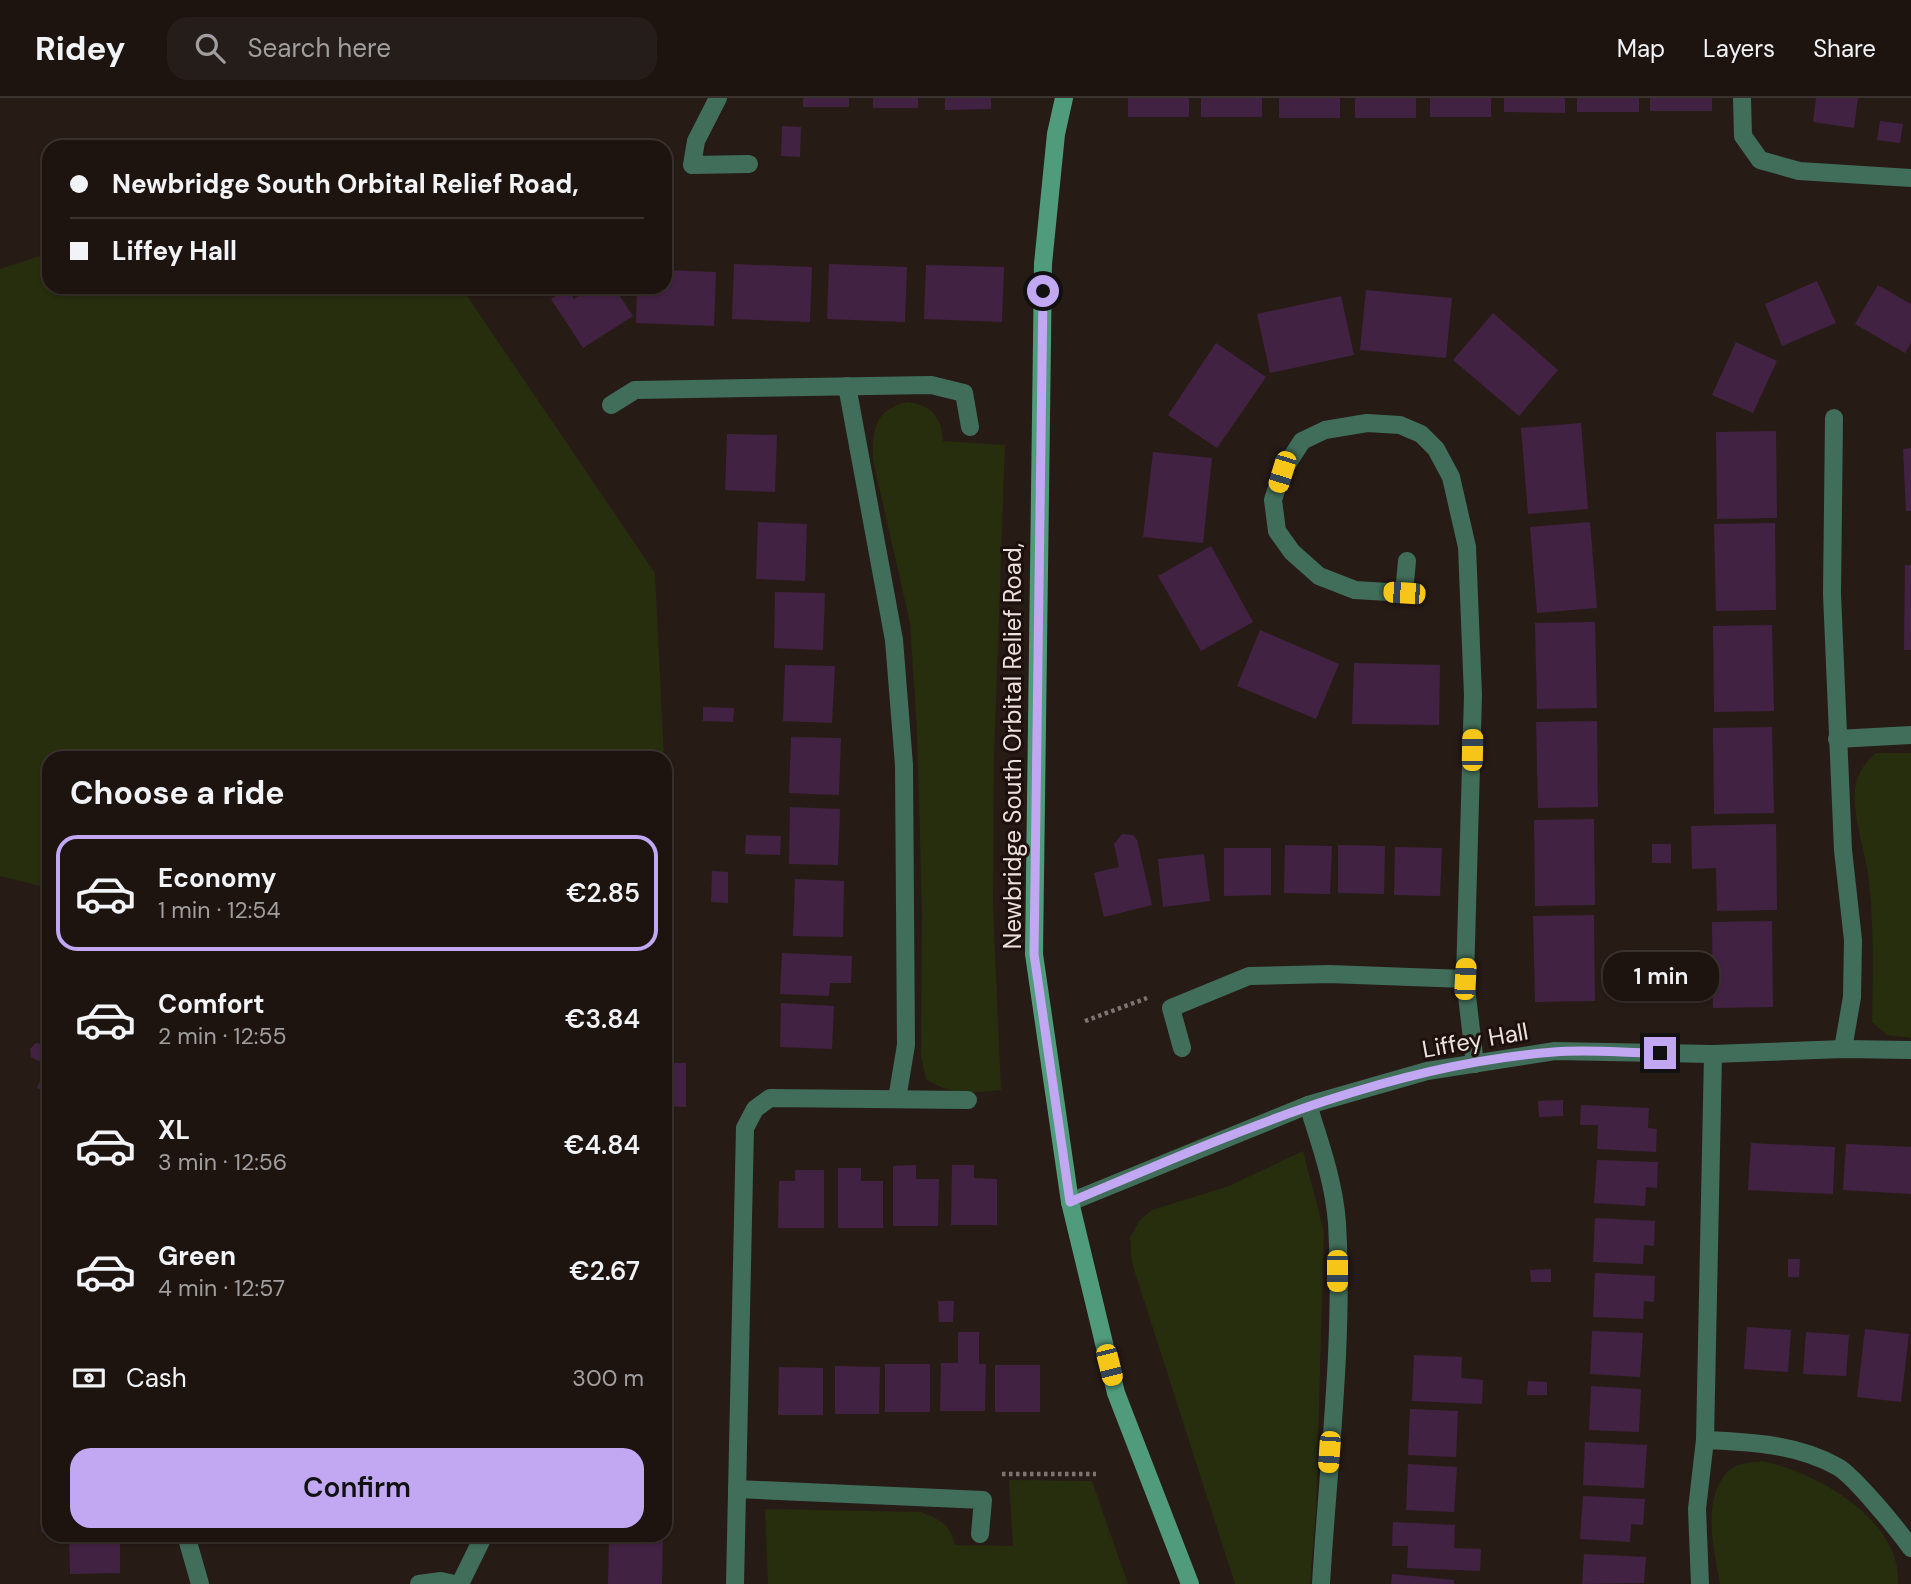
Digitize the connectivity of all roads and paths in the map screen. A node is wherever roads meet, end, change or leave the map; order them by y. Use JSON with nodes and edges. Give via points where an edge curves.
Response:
{"nodes":[{"id":1,"x":718,"y":98,"type":"edge"},
{"id":2,"x":1064,"y":98,"type":"edge"},
{"id":3,"x":1742,"y":98,"type":"edge"},
{"id":4,"x":749,"y":164,"type":"dead end"},
{"id":5,"x":1911,"y":178,"type":"edge"},
{"id":6,"x":847,"y":386,"type":"junction"},
{"id":7,"x":611,"y":405,"type":"dead end"},
{"id":8,"x":1834,"y":418,"type":"dead end"},
{"id":9,"x":970,"y":427,"type":"dead end"},
{"id":10,"x":1406,"y":561,"type":"dead end"},
{"id":11,"x":1911,"y":735,"type":"edge"},
{"id":12,"x":1838,"y":739,"type":"junction"},
{"id":13,"x":1465,"y":979,"type":"junction"},
{"id":14,"x":1148,"y":998,"type":"dead end"},
{"id":15,"x":1085,"y":1021,"type":"dead end"},
{"id":16,"x":1182,"y":1048,"type":"dead end"},
{"id":17,"x":1843,"y":1049,"type":"junction"},
{"id":18,"x":1911,"y":1050,"type":"edge"},
{"id":19,"x":1713,"y":1054,"type":"junction"},
{"id":20,"x":1475,"y":1064,"type":"junction"},
{"id":21,"x":897,"y":1099,"type":"junction"},
{"id":22,"x":968,"y":1100,"type":"dead end"},
{"id":23,"x":1308,"y":1105,"type":"junction"},
{"id":24,"x":1070,"y":1202,"type":"junction"},
{"id":25,"x":1705,"y":1440,"type":"junction"},
{"id":26,"x":1002,"y":1474,"type":"dead end"},
{"id":27,"x":1096,"y":1474,"type":"dead end"},
{"id":28,"x":737,"y":1489,"type":"junction"},
{"id":29,"x":980,"y":1534,"type":"dead end"},
{"id":30,"x":188,"y":1542,"type":"edge"},
{"id":31,"x":481,"y":1542,"type":"edge"},
{"id":32,"x":1911,"y":1548,"type":"edge"},
{"id":33,"x":200,"y":1584,"type":"edge"},
{"id":34,"x":419,"y":1584,"type":"edge"},
{"id":35,"x":454,"y":1584,"type":"edge"},
{"id":36,"x":460,"y":1584,"type":"edge"},
{"id":37,"x":735,"y":1584,"type":"edge"},
{"id":38,"x":1189,"y":1584,"type":"edge"},
{"id":39,"x":1321,"y":1584,"type":"edge"},
{"id":40,"x":1700,"y":1584,"type":"edge"}],
"edges":[{"from":1,"to":4,"type":"street","via":[[696,141],[692,165]]},
{"from":2,"to":24,"type":"street","name":"Newbridge South Orbital Relief Road,","via":[[1043,264],[1034,954]]},
{"from":3,"to":5,"type":"street","via":[[1743,136],[1760,160],[1799,170]]},
{"from":6,"to":7,"type":"street","via":[[635,390]]},
{"from":6,"to":9,"type":"street","via":[[931,385],[964,393]]},
{"from":6,"to":21,"type":"street","via":[[894,640],[904,765],[906,1045]]},
{"from":8,"to":12,"type":"street","via":[[1832,594]]},
{"from":10,"to":13,"type":"street","via":[[1404,593],[1355,590],[1319,576],[1292,552],[1277,531],[1273,500],[1282,472],[1303,441],[1325,430],[1367,423],[1400,425],[1421,434],[1436,449],[1451,477],[1467,547],[1473,695]]},
{"from":11,"to":12,"type":"street"},
{"from":12,"to":17,"type":"street","via":[[1853,940],[1852,997]]},
{"from":13,"to":16,"type":"street","via":[[1249,976],[1171,1008]]},
{"from":13,"to":20,"type":"street"},
{"from":14,"to":15,"type":"path"},
{"from":17,"to":18,"type":"street","name":"Liffey Hall"},
{"from":17,"to":19,"type":"street","name":"Liffey Hall"},
{"from":19,"to":20,"type":"street","name":"Liffey Hall","via":[[1555,1051]]},
{"from":19,"to":25,"type":"street"},
{"from":20,"to":23,"type":"street","name":"Liffey Hall","via":[[1427,1072]]},
{"from":21,"to":22,"type":"street"},
{"from":21,"to":28,"type":"street","via":[[770,1098],[755,1109],[745,1128]]},
{"from":23,"to":24,"type":"street","name":"Liffey Hall"},
{"from":23,"to":39,"type":"street","via":[[1331,1177],[1337,1222],[1338,1320]]},
{"from":24,"to":38,"type":"street","name":"Newbridge South Orbital Relief Road,","via":[[1116,1392]]},
{"from":25,"to":32,"type":"street","via":[[1757,1442],[1806,1452],[1841,1468]]},
{"from":25,"to":40,"type":"street","via":[[1697,1509]]},
{"from":26,"to":27,"type":"path"},
{"from":28,"to":29,"type":"street","via":[[983,1500]]},
{"from":28,"to":37,"type":"street"},
{"from":30,"to":33,"type":"street"},
{"from":31,"to":36,"type":"street"},
{"from":34,"to":35,"type":"street"}]}
